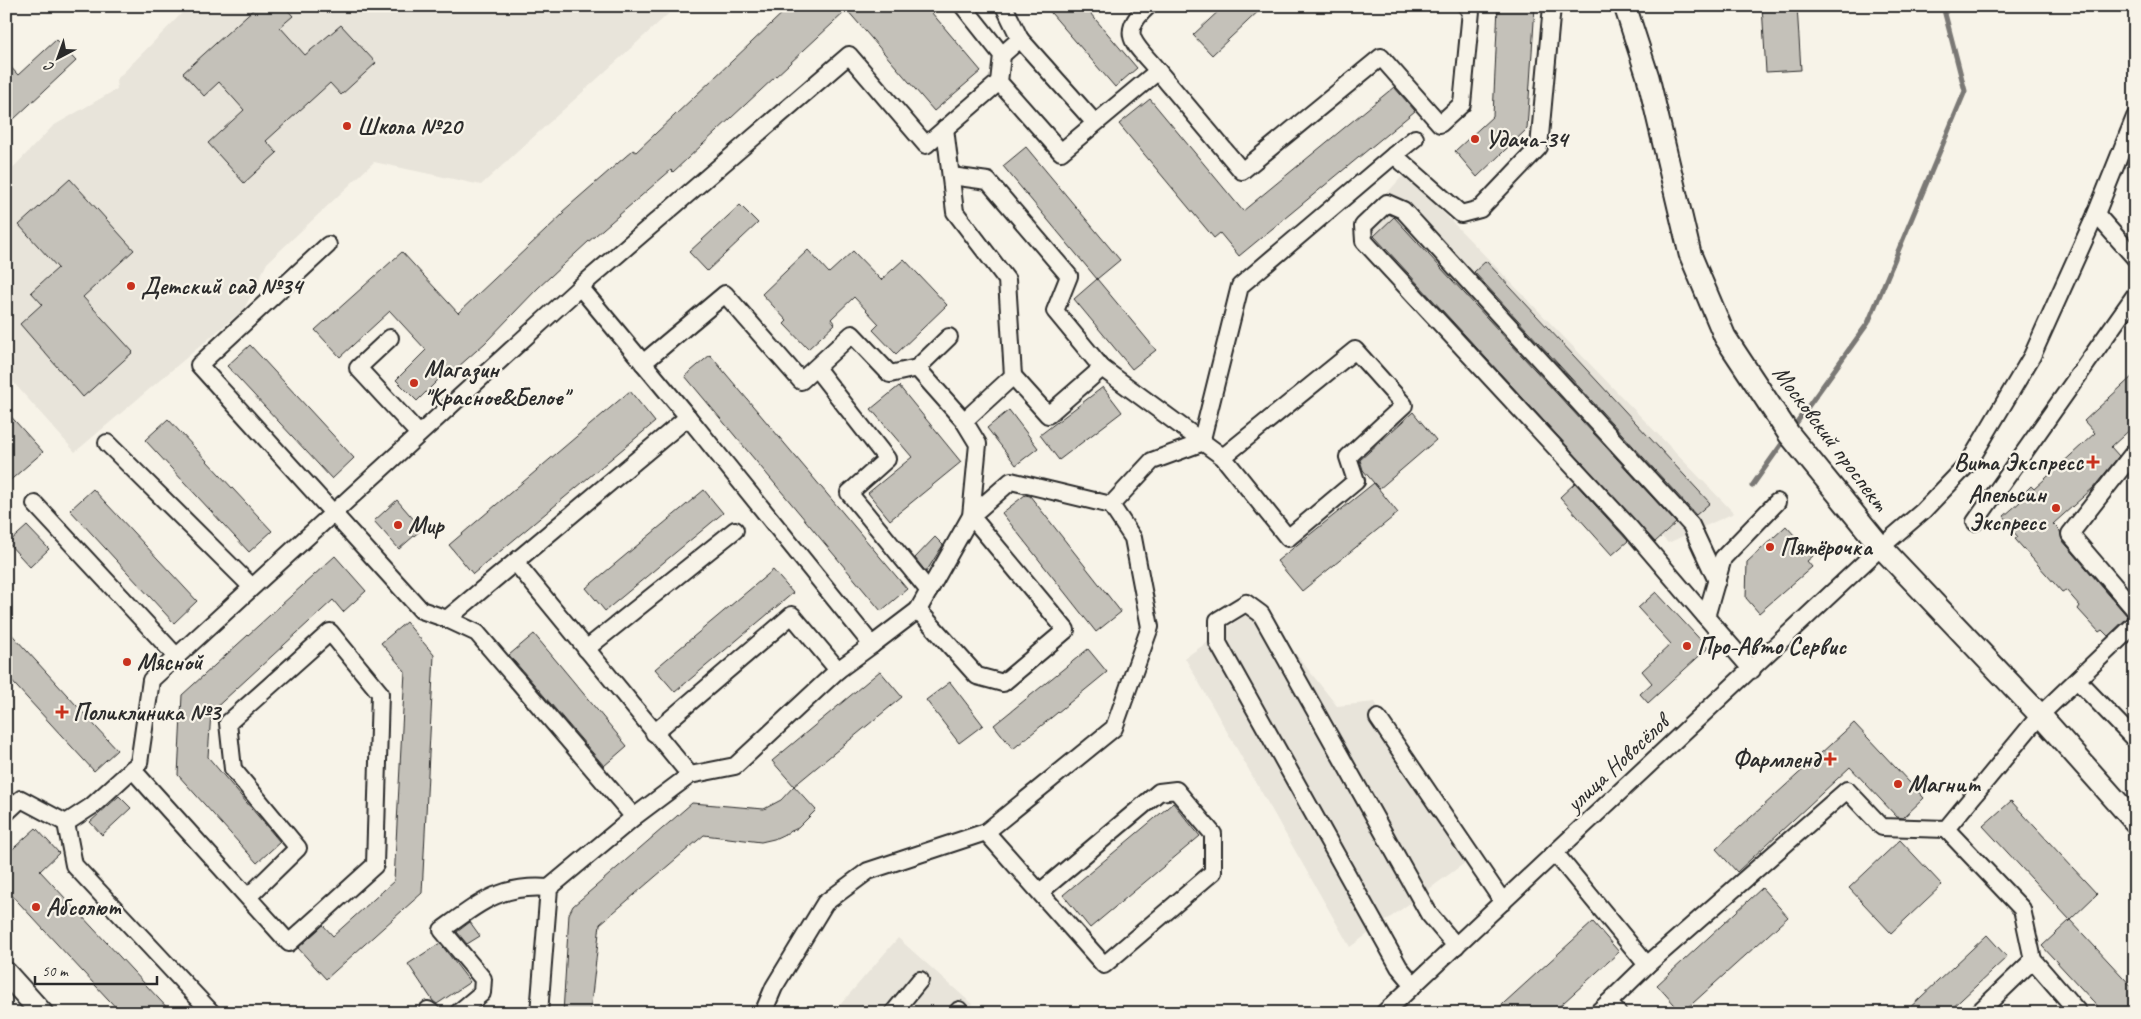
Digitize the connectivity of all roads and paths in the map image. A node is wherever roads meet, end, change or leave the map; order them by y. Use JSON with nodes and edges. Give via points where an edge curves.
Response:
{"nodes":[{"id":1,"x":963,"y":6,"type":"edge"},
{"id":2,"x":1004,"y":6,"type":"edge"},
{"id":3,"x":1148,"y":6,"type":"edge"},
{"id":4,"x":1466,"y":6,"type":"edge"},
{"id":5,"x":1552,"y":6,"type":"edge"},
{"id":6,"x":1626,"y":6,"type":"edge"},
{"id":7,"x":1020,"y":39,"type":"junction"},
{"id":8,"x":1002,"y":55,"type":"junction"},
{"id":9,"x":1158,"y":71,"type":"junction"},
{"id":10,"x":999,"y":82,"type":"junction"},
{"id":11,"x":2135,"y":118,"type":"edge"},
{"id":12,"x":1095,"y":123,"type":"junction"},
{"id":13,"x":945,"y":128,"type":"junction"},
{"id":14,"x":1415,"y":138,"type":"dead end"},
{"id":15,"x":1394,"y":154,"type":"junction"},
{"id":16,"x":951,"y":176,"type":"junction"},
{"id":17,"x":2096,"y":214,"type":"junction"},
{"id":18,"x":328,"y":245,"type":"dead end"},
{"id":19,"x":2135,"y":258,"type":"edge"},
{"id":20,"x":580,"y":287,"type":"junction"},
{"id":21,"x":2135,"y":295,"type":"edge"},
{"id":22,"x":949,"y":337,"type":"dead end"},
{"id":23,"x":390,"y":338,"type":"dead end"},
{"id":24,"x":643,"y":363,"type":"junction"},
{"id":25,"x":816,"y":368,"type":"junction"},
{"id":26,"x":917,"y":368,"type":"junction"},
{"id":27,"x":1102,"y":368,"type":"junction"},
{"id":28,"x":1013,"y":376,"type":"junction"},
{"id":29,"x":688,"y":417,"type":"junction"},
{"id":30,"x":964,"y":421,"type":"junction"},
{"id":31,"x":420,"y":434,"type":"junction"},
{"id":32,"x":107,"y":442,"type":"dead end"},
{"id":33,"x":1201,"y":443,"type":"junction"},
{"id":34,"x":2135,"y":451,"type":"edge"},
{"id":35,"x":1223,"y":457,"type":"junction"},
{"id":36,"x":1776,"y":502,"type":"dead end"},
{"id":37,"x":35,"y":504,"type":"dead end"},
{"id":38,"x":1111,"y":505,"type":"junction"},
{"id":39,"x":333,"y":514,"type":"junction"},
{"id":40,"x":971,"y":516,"type":"junction"},
{"id":41,"x":1975,"y":522,"type":"dead end"},
{"id":42,"x":735,"y":530,"type":"dead end"},
{"id":43,"x":1881,"y":548,"type":"junction"},
{"id":44,"x":516,"y":563,"type":"junction"},
{"id":45,"x":1717,"y":581,"type":"junction"},
{"id":46,"x":251,"y":586,"type":"junction"},
{"id":47,"x":928,"y":591,"type":"junction"},
{"id":48,"x":918,"y":610,"type":"junction"},
{"id":49,"x":2135,"y":610,"type":"edge"},
{"id":50,"x":1706,"y":617,"type":"junction"},
{"id":51,"x":447,"y":620,"type":"junction"},
{"id":52,"x":2135,"y":624,"type":"edge"},
{"id":53,"x":872,"y":645,"type":"junction"},
{"id":54,"x":586,"y":649,"type":"junction"},
{"id":55,"x":177,"y":657,"type":"junction"},
{"id":56,"x":838,"y":670,"type":"junction"},
{"id":57,"x":1752,"y":670,"type":"junction"},
{"id":58,"x":2077,"y":680,"type":"junction"},
{"id":59,"x":2040,"y":716,"type":"junction"},
{"id":60,"x":1378,"y":718,"type":"dead end"},
{"id":61,"x":654,"y":733,"type":"junction"},
{"id":62,"x":2135,"y":740,"type":"edge"},
{"id":63,"x":132,"y":769,"type":"junction"},
{"id":64,"x":690,"y":775,"type":"junction"},
{"id":65,"x":6,"y":812,"type":"edge"},
{"id":66,"x":634,"y":816,"type":"junction"},
{"id":67,"x":2135,"y":822,"type":"edge"},
{"id":68,"x":66,"y":823,"type":"junction"},
{"id":69,"x":1946,"y":829,"type":"junction"},
{"id":70,"x":986,"y":832,"type":"junction"},
{"id":71,"x":1555,"y":854,"type":"junction"},
{"id":72,"x":549,"y":888,"type":"junction"},
{"id":73,"x":1040,"y":892,"type":"junction"},
{"id":74,"x":248,"y":897,"type":"junction"},
{"id":75,"x":1503,"y":902,"type":"junction"},
{"id":76,"x":1456,"y":946,"type":"junction"},
{"id":77,"x":2033,"y":960,"type":"junction"},
{"id":78,"x":1647,"y":965,"type":"junction"},
{"id":79,"x":6,"y":973,"type":"edge"},
{"id":80,"x":920,"y":980,"type":"dead end"},
{"id":81,"x":1414,"y":985,"type":"junction"},
{"id":82,"x":1607,"y":1010,"type":"edge"},
{"id":83,"x":42,"y":1013,"type":"edge"},
{"id":84,"x":212,"y":1013,"type":"edge"},
{"id":85,"x":458,"y":1013,"type":"edge"},
{"id":86,"x":539,"y":1013,"type":"edge"},
{"id":87,"x":763,"y":1013,"type":"edge"},
{"id":88,"x":893,"y":1013,"type":"edge"},
{"id":89,"x":1384,"y":1013,"type":"edge"},
{"id":90,"x":1978,"y":1013,"type":"edge"},
{"id":91,"x":2079,"y":1013,"type":"edge"}],
"edges":[{"from":1,"to":8,"type":"street"},
{"from":2,"to":7,"type":"street"},
{"from":3,"to":9,"type":"street","via":[[1131,27],[1132,38]]},
{"from":4,"to":9,"type":"street","via":[[1471,11],[1462,104],[1440,124],[1381,56],[1242,171]]},
{"from":5,"to":15,"type":"street","via":[[1539,147],[1480,209],[1461,214]]},
{"from":6,"to":43,"type":"main road","name":"Московский проспект","via":[[1648,77],[1690,254],[1725,337],[1789,434]]},
{"from":7,"to":8,"type":"street"},
{"from":7,"to":12,"type":"street"},
{"from":8,"to":10,"type":"street"},
{"from":9,"to":12,"type":"street"},
{"from":10,"to":12,"type":"street","via":[[1061,152]]},
{"from":10,"to":13,"type":"street"},
{"from":11,"to":17,"type":"street","name":"улица Новосёлов"},
{"from":13,"to":16,"type":"street"},
{"from":13,"to":20,"type":"street","via":[[926,145],[849,55]]},
{"from":14,"to":15,"type":"street"},
{"from":15,"to":33,"type":"street","via":[[1240,286]]},
{"from":16,"to":27,"type":"street","via":[[988,181],[1069,276],[1055,311]]},
{"from":16,"to":28,"type":"street","via":[[955,212],[1007,280]]},
{"from":17,"to":19,"type":"street"},
{"from":17,"to":43,"type":"street","name":"улица Новосёлов","via":[[2032,356],[1968,464],[1923,511]]},
{"from":18,"to":39,"type":"street","via":[[199,365]]},
{"from":20,"to":24,"type":"street"},
{"from":20,"to":31,"type":"street"},
{"from":21,"to":41,"type":"street"},
{"from":22,"to":26,"type":"street"},
{"from":23,"to":31,"type":"street","via":[[358,368]]},
{"from":24,"to":25,"type":"street","via":[[725,294],[801,381]]},
{"from":24,"to":29,"type":"street"},
{"from":25,"to":26,"type":"street","via":[[852,334],[890,374]]},
{"from":25,"to":47,"type":"street","via":[[887,459],[849,493]]},
{"from":26,"to":30,"type":"street"},
{"from":27,"to":28,"type":"street","via":[[1048,415]]},
{"from":27,"to":33,"type":"street"},
{"from":28,"to":30,"type":"street"},
{"from":29,"to":44,"type":"street"},
{"from":29,"to":53,"type":"street"},
{"from":30,"to":40,"type":"street","via":[[978,444]]},
{"from":31,"to":39,"type":"street"},
{"from":32,"to":46,"type":"street"},
{"from":33,"to":35,"type":"street"},
{"from":33,"to":38,"type":"street","via":[[1152,461]]},
{"from":34,"to":49,"type":"street","via":[[2070,534]]},
{"from":35,"to":35,"type":"street","via":[[1288,538],[1356,481],[1348,457],[1404,406],[1355,350]]},
{"from":36,"to":45,"type":"street","via":[[1723,558]]},
{"from":37,"to":55,"type":"street"},
{"from":38,"to":40,"type":"street","via":[[1011,481]]},
{"from":38,"to":70,"type":"street","via":[[1133,538],[1150,627],[1114,728]]},
{"from":39,"to":46,"type":"street"},
{"from":39,"to":51,"type":"street","via":[[421,610]]},
{"from":40,"to":47,"type":"street"},
{"from":40,"to":48,"type":"street","via":[[1066,630],[1003,684],[977,676]]},
{"from":42,"to":54,"type":"street"},
{"from":43,"to":57,"type":"street","name":"улица Новосёлов"},
{"from":43,"to":59,"type":"main road","name":"Московский проспект"},
{"from":44,"to":51,"type":"street"},
{"from":44,"to":54,"type":"street"},
{"from":45,"to":50,"type":"street"},
{"from":45,"to":50,"type":"street","via":[[1691,525],[1403,210],[1387,202],[1363,226],[1364,240],[1630,528]]},
{"from":46,"to":55,"type":"street"},
{"from":47,"to":48,"type":"street"},
{"from":48,"to":53,"type":"street"},
{"from":50,"to":57,"type":"street"},
{"from":51,"to":66,"type":"street","via":[[477,633]]},
{"from":52,"to":58,"type":"street"},
{"from":53,"to":56,"type":"street"},
{"from":54,"to":61,"type":"street"},
{"from":55,"to":63,"type":"street","via":[[151,680],[139,763]]},
{"from":56,"to":61,"type":"street","via":[[792,615]]},
{"from":56,"to":64,"type":"street","via":[[735,766]]},
{"from":57,"to":71,"type":"street","name":"улица Новосёлов"},
{"from":58,"to":59,"type":"street"},
{"from":58,"to":62,"type":"street"},
{"from":59,"to":67,"type":"main road","name":"Московский проспект"},
{"from":59,"to":69,"type":"street"},
{"from":60,"to":75,"type":"street"},
{"from":61,"to":64,"type":"street"},
{"from":63,"to":68,"type":"street","via":[[92,806]]},
{"from":63,"to":74,"type":"street"},
{"from":64,"to":66,"type":"street"},
{"from":65,"to":68,"type":"street","via":[[20,799]]},
{"from":66,"to":72,"type":"street"},
{"from":68,"to":84,"type":"street","via":[[74,865]]},
{"from":69,"to":77,"type":"street","via":[[2022,909]]},
{"from":69,"to":78,"type":"street","via":[[1882,827],[1847,790]]},
{"from":70,"to":73,"type":"street"},
{"from":70,"to":87,"type":"street","via":[[868,872],[825,903],[774,987]]},
{"from":71,"to":75,"type":"street","name":"улица Новосёлов"},
{"from":71,"to":78,"type":"street"},
{"from":72,"to":85,"type":"street","via":[[507,890],[472,908],[442,930],[483,979],[482,993]]},
{"from":72,"to":86,"type":"street"},
{"from":73,"to":73,"type":"street","via":[[1104,966],[1213,872],[1213,834],[1176,790],[1159,792]]},
{"from":74,"to":74,"type":"street","via":[[289,943],[375,865],[380,693],[330,632],[228,723],[233,769],[298,848]]},
{"from":75,"to":76,"type":"street","name":"улица Новосёлов"},
{"from":76,"to":81,"type":"street","name":"улица Новосёлов"},
{"from":76,"to":81,"type":"street","via":[[1428,914],[1261,614],[1246,603],[1218,620],[1218,643],[1399,967]]},
{"from":77,"to":90,"type":"street"},
{"from":77,"to":91,"type":"street"},
{"from":78,"to":82,"type":"street"},
{"from":79,"to":83,"type":"main road"},
{"from":80,"to":88,"type":"street"},
{"from":81,"to":89,"type":"street","name":"улица Новосёлов"}]}
